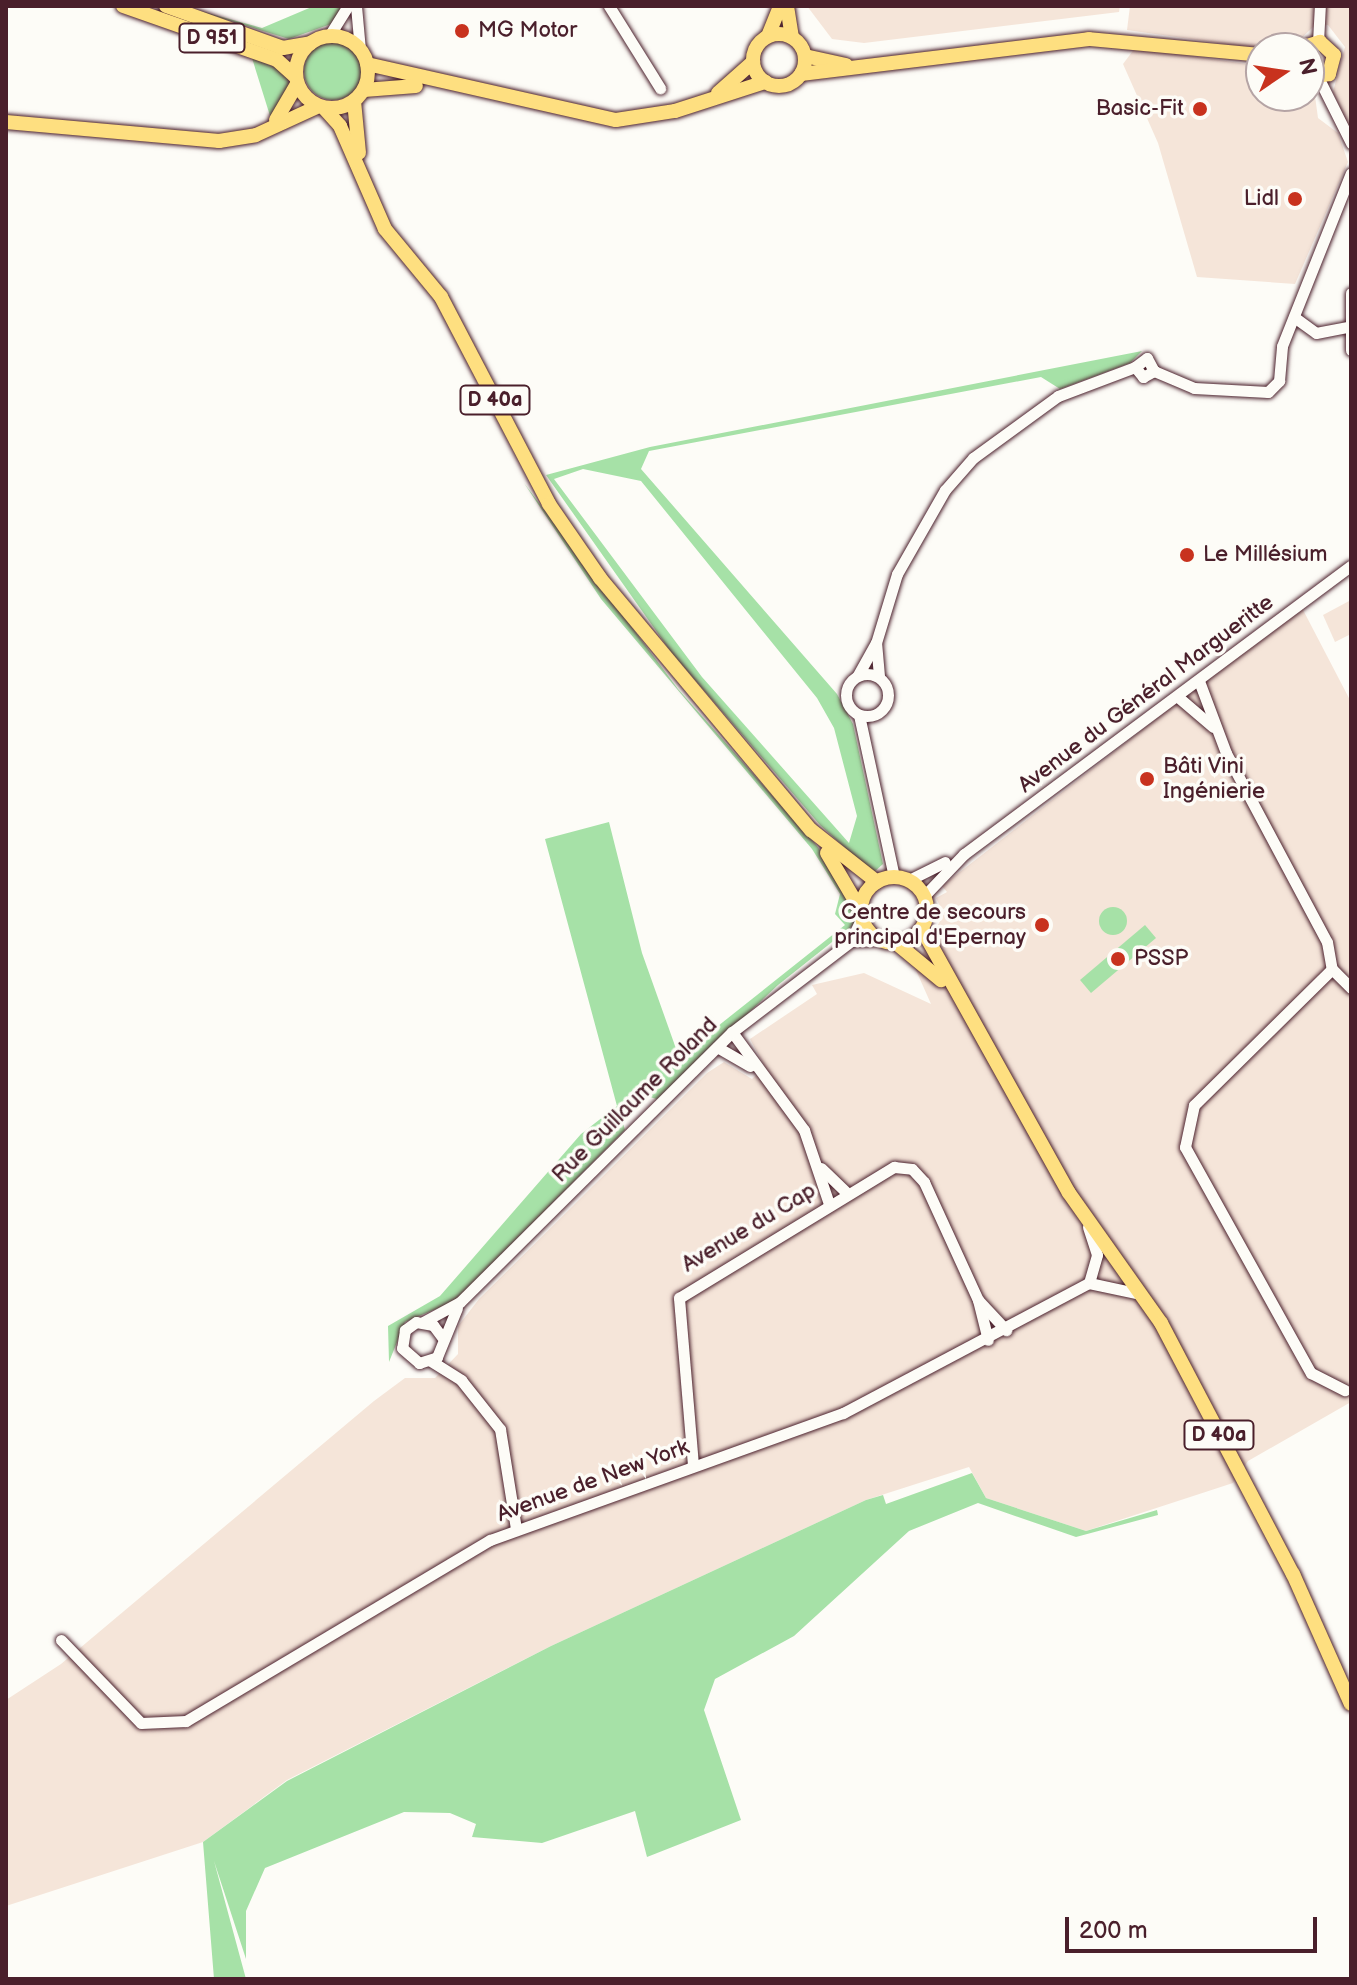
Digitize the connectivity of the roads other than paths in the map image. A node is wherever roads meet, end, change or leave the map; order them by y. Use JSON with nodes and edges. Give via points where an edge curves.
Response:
{"nodes":[{"id":1,"x":123,"y":6,"type":"edge"},
{"id":2,"x":166,"y":6,"type":"edge"},
{"id":3,"x":348,"y":6,"type":"edge"},
{"id":4,"x":356,"y":6,"type":"edge"},
{"id":5,"x":609,"y":6,"type":"edge"},
{"id":6,"x":780,"y":6,"type":"edge"},
{"id":7,"x":787,"y":6,"type":"edge"},
{"id":8,"x":1320,"y":6,"type":"edge"},
{"id":9,"x":1319,"y":32,"type":"edge"},
{"id":10,"x":329,"y":36,"type":"junction"},
{"id":11,"x":768,"y":36,"type":"junction"},
{"id":12,"x":792,"y":36,"type":"junction"},
{"id":13,"x":311,"y":43,"type":"junction"},
{"id":14,"x":1325,"y":50,"type":"edge"},
{"id":15,"x":1245,"y":53,"type":"edge"},
{"id":16,"x":805,"y":56,"type":"junction"},
{"id":17,"x":364,"y":57,"type":"junction"},
{"id":18,"x":1351,"y":59,"type":"edge"},
{"id":19,"x":1334,"y":60,"type":"junction"},
{"id":20,"x":753,"y":62,"type":"junction"},
{"id":21,"x":879,"y":68,"type":"junction"},
{"id":22,"x":1325,"y":68,"type":"edge"},
{"id":23,"x":801,"y":74,"type":"junction"},
{"id":24,"x":297,"y":80,"type":"junction"},
{"id":25,"x":765,"y":82,"type":"junction"},
{"id":26,"x":457,"y":86,"type":"junction"},
{"id":27,"x":660,"y":88,"type":"dead end"},
{"id":28,"x":359,"y":95,"type":"junction"},
{"id":29,"x":1325,"y":97,"type":"edge"},
{"id":30,"x":707,"y":100,"type":"junction"},
{"id":31,"x":322,"y":107,"type":"junction"},
{"id":32,"x":6,"y":122,"type":"edge"},
{"id":33,"x":256,"y":135,"type":"junction"},
{"id":34,"x":1351,"y":143,"type":"edge"},
{"id":35,"x":1351,"y":173,"type":"edge"},
{"id":36,"x":369,"y":192,"type":"junction"},
{"id":37,"x":1351,"y":293,"type":"edge"},
{"id":38,"x":1294,"y":317,"type":"junction"},
{"id":39,"x":1346,"y":327,"type":"junction"},
{"id":40,"x":1351,"y":350,"type":"edge"},
{"id":41,"x":1351,"y":566,"type":"edge"},
{"id":42,"x":876,"y":643,"type":"junction"},
{"id":43,"x":858,"y":675,"type":"junction"},
{"id":44,"x":879,"y":676,"type":"junction"},
{"id":45,"x":1199,"y":681,"type":"junction"},
{"id":46,"x":1178,"y":697,"type":"junction"},
{"id":47,"x":879,"y":712,"type":"junction"},
{"id":48,"x":859,"y":715,"type":"junction"},
{"id":49,"x":1217,"y":730,"type":"junction"},
{"id":50,"x":870,"y":738,"type":"junction"},
{"id":51,"x":811,"y":830,"type":"junction"},
{"id":52,"x":964,"y":854,"type":"junction"},
{"id":53,"x":902,"y":878,"type":"junction"},
{"id":54,"x":877,"y":882,"type":"junction"},
{"id":55,"x":924,"y":896,"type":"junction"},
{"id":56,"x":862,"y":914,"type":"junction"},
{"id":57,"x":922,"y":929,"type":"junction"},
{"id":58,"x":851,"y":941,"type":"junction"},
{"id":59,"x":888,"y":941,"type":"junction"},
{"id":60,"x":1332,"y":969,"type":"junction"},
{"id":61,"x":1351,"y":988,"type":"edge"},
{"id":62,"x":958,"y":995,"type":"junction"},
{"id":63,"x":732,"y":1032,"type":"junction"},
{"id":64,"x":717,"y":1047,"type":"junction"},
{"id":65,"x":750,"y":1066,"type":"junction"},
{"id":66,"x":821,"y":1168,"type":"junction"},
{"id":67,"x":846,"y":1192,"type":"junction"},
{"id":68,"x":829,"y":1204,"type":"junction"},
{"id":69,"x":1084,"y":1215,"type":"junction"},
{"id":70,"x":1089,"y":1283,"type":"junction"},
{"id":71,"x":1144,"y":1296,"type":"junction"},
{"id":72,"x":978,"y":1300,"type":"junction"},
{"id":73,"x":460,"y":1302,"type":"junction"},
{"id":74,"x":423,"y":1322,"type":"junction"},
{"id":75,"x":1006,"y":1330,"type":"junction"},
{"id":76,"x":988,"y":1340,"type":"junction"},
{"id":77,"x":442,"y":1341,"type":"junction"},
{"id":78,"x":431,"y":1361,"type":"junction"},
{"id":79,"x":461,"y":1380,"type":"junction"},
{"id":80,"x":1345,"y":1390,"type":"dead end"},
{"id":81,"x":693,"y":1465,"type":"junction"},
{"id":82,"x":516,"y":1529,"type":"junction"},
{"id":83,"x":61,"y":1640,"type":"dead end"},
{"id":84,"x":1351,"y":1704,"type":"edge"}],
"edges":[{"from":1,"to":24,"type":"main road","number":"D 951","via":[[277,60]]},
{"from":2,"to":13,"type":"main road","number":"D 951","via":[[283,48]]},
{"from":3,"to":10,"type":"street"},
{"from":4,"to":17,"type":"street"},
{"from":5,"to":27,"type":"street"},
{"from":6,"to":11,"type":"main road"},
{"from":7,"to":12,"type":"main road"},
{"from":8,"to":9,"type":"street"},
{"from":10,"to":13,"type":"main road"},
{"from":10,"to":17,"type":"main road"},
{"from":11,"to":12,"type":"main road"},
{"from":11,"to":20,"type":"main road"},
{"from":12,"to":16,"type":"main road"},
{"from":13,"to":24,"type":"main road"},
{"from":14,"to":19,"type":"main road"},
{"from":15,"to":21,"type":"main road","via":[[1112,39]]},
{"from":16,"to":21,"type":"main road"},
{"from":16,"to":23,"type":"main road"},
{"from":17,"to":26,"type":"main road"},
{"from":17,"to":28,"type":"main road"},
{"from":18,"to":19,"type":"main road"},
{"from":19,"to":22,"type":"main road"},
{"from":20,"to":25,"type":"main road"},
{"from":20,"to":30,"type":"main road"},
{"from":21,"to":23,"type":"main road"},
{"from":23,"to":25,"type":"main road","via":[[789,84]]},
{"from":24,"to":31,"type":"main road"},
{"from":24,"to":33,"type":"main road","via":[[285,113]]},
{"from":25,"to":30,"type":"main road"},
{"from":26,"to":28,"type":"main road"},
{"from":26,"to":30,"type":"main road","via":[[616,120]]},
{"from":28,"to":31,"type":"main road"},
{"from":28,"to":36,"type":"main road","number":"D 40a"},
{"from":29,"to":34,"type":"street"},
{"from":31,"to":33,"type":"main road"},
{"from":31,"to":36,"type":"main road","number":"D 40a","via":[[340,126]]},
{"from":32,"to":33,"type":"main road","via":[[197,140]]},
{"from":35,"to":38,"type":"street"},
{"from":36,"to":51,"type":"main road","number":"D 40a","via":[[391,237],[448,307],[573,538]]},
{"from":37,"to":39,"type":"street"},
{"from":38,"to":39,"type":"street","via":[[1316,333]]},
{"from":38,"to":42,"type":"street","via":[[1279,381],[1268,392],[1194,388],[1154,371],[1143,377],[1135,367],[1040,406],[973,458],[904,560]]},
{"from":39,"to":40,"type":"street"},
{"from":41,"to":45,"type":"street","name":"Avenue du Général Margueritte"},
{"from":42,"to":43,"type":"street"},
{"from":42,"to":44,"type":"street"},
{"from":43,"to":44,"type":"street"},
{"from":43,"to":48,"type":"street","via":[[845,692]]},
{"from":44,"to":47,"type":"street","via":[[889,694]]},
{"from":45,"to":46,"type":"street","name":"Avenue du Général Margueritte"},
{"from":45,"to":49,"type":"street"},
{"from":46,"to":49,"type":"street"},
{"from":46,"to":52,"type":"street","name":"Avenue du Général Margueritte"},
{"from":47,"to":48,"type":"street"},
{"from":47,"to":50,"type":"street"},
{"from":48,"to":50,"type":"street"},
{"from":49,"to":60,"type":"street","via":[[1327,942]]},
{"from":50,"to":53,"type":"street"},
{"from":51,"to":54,"type":"main road","number":"D 40a"},
{"from":51,"to":56,"type":"main road","number":"D 40a"},
{"from":52,"to":53,"type":"street","name":"Avenue du Général Margueritte"},
{"from":52,"to":55,"type":"street","name":"Avenue du Général Margueritte"},
{"from":53,"to":54,"type":"main road"},
{"from":53,"to":55,"type":"main road"},
{"from":54,"to":56,"type":"main road"},
{"from":55,"to":57,"type":"main road"},
{"from":56,"to":58,"type":"street"},
{"from":56,"to":59,"type":"main road"},
{"from":57,"to":59,"type":"main road"},
{"from":57,"to":62,"type":"main road","number":"D 40a"},
{"from":58,"to":59,"type":"street"},
{"from":58,"to":63,"type":"street","name":"Rue Guillaume Roland"},
{"from":59,"to":62,"type":"main road","number":"D 40a"},
{"from":60,"to":61,"type":"street"},
{"from":60,"to":80,"type":"street","via":[[1194,1105],[1184,1132],[1311,1373]]},
{"from":62,"to":69,"type":"main road","number":"D 40a"},
{"from":63,"to":64,"type":"street","name":"Rue Guillaume Roland"},
{"from":63,"to":65,"type":"street"},
{"from":64,"to":65,"type":"street"},
{"from":64,"to":73,"type":"street","name":"Rue Guillaume Roland"},
{"from":65,"to":66,"type":"street","via":[[790,1108]]},
{"from":66,"to":67,"type":"street"},
{"from":66,"to":68,"type":"street"},
{"from":67,"to":68,"type":"street","name":"Avenue du Cap"},
{"from":67,"to":72,"type":"street","name":"Avenue du Cap","via":[[907,1167],[924,1182]]},
{"from":68,"to":81,"type":"street","name":"Avenue du Cap","via":[[679,1298]]},
{"from":69,"to":70,"type":"street","via":[[1097,1255]]},
{"from":69,"to":71,"type":"main road","number":"D 40a"},
{"from":70,"to":71,"type":"street","via":[[1116,1284]]},
{"from":70,"to":75,"type":"street","name":"Avenue de New York"},
{"from":71,"to":84,"type":"main road","number":"D 40a","via":[[1293,1574]]},
{"from":72,"to":75,"type":"street"},
{"from":72,"to":76,"type":"street"},
{"from":73,"to":74,"type":"street","name":"Rue Guillaume Roland"},
{"from":73,"to":77,"type":"street","name":"Rue Guillaume Roland"},
{"from":74,"to":77,"type":"street"},
{"from":74,"to":78,"type":"street","via":[[405,1330],[402,1348],[414,1361]]},
{"from":75,"to":76,"type":"street","name":"Avenue de New York"},
{"from":76,"to":81,"type":"street","name":"Avenue de New York","via":[[843,1413]]},
{"from":77,"to":78,"type":"street"},
{"from":77,"to":79,"type":"street"},
{"from":78,"to":79,"type":"street"},
{"from":79,"to":82,"type":"street","via":[[500,1429]]},
{"from":81,"to":82,"type":"street","name":"Avenue de New York"},
{"from":82,"to":83,"type":"street","name":"Avenue de New York","via":[[178,1723],[152,1726],[123,1711]]}]}
